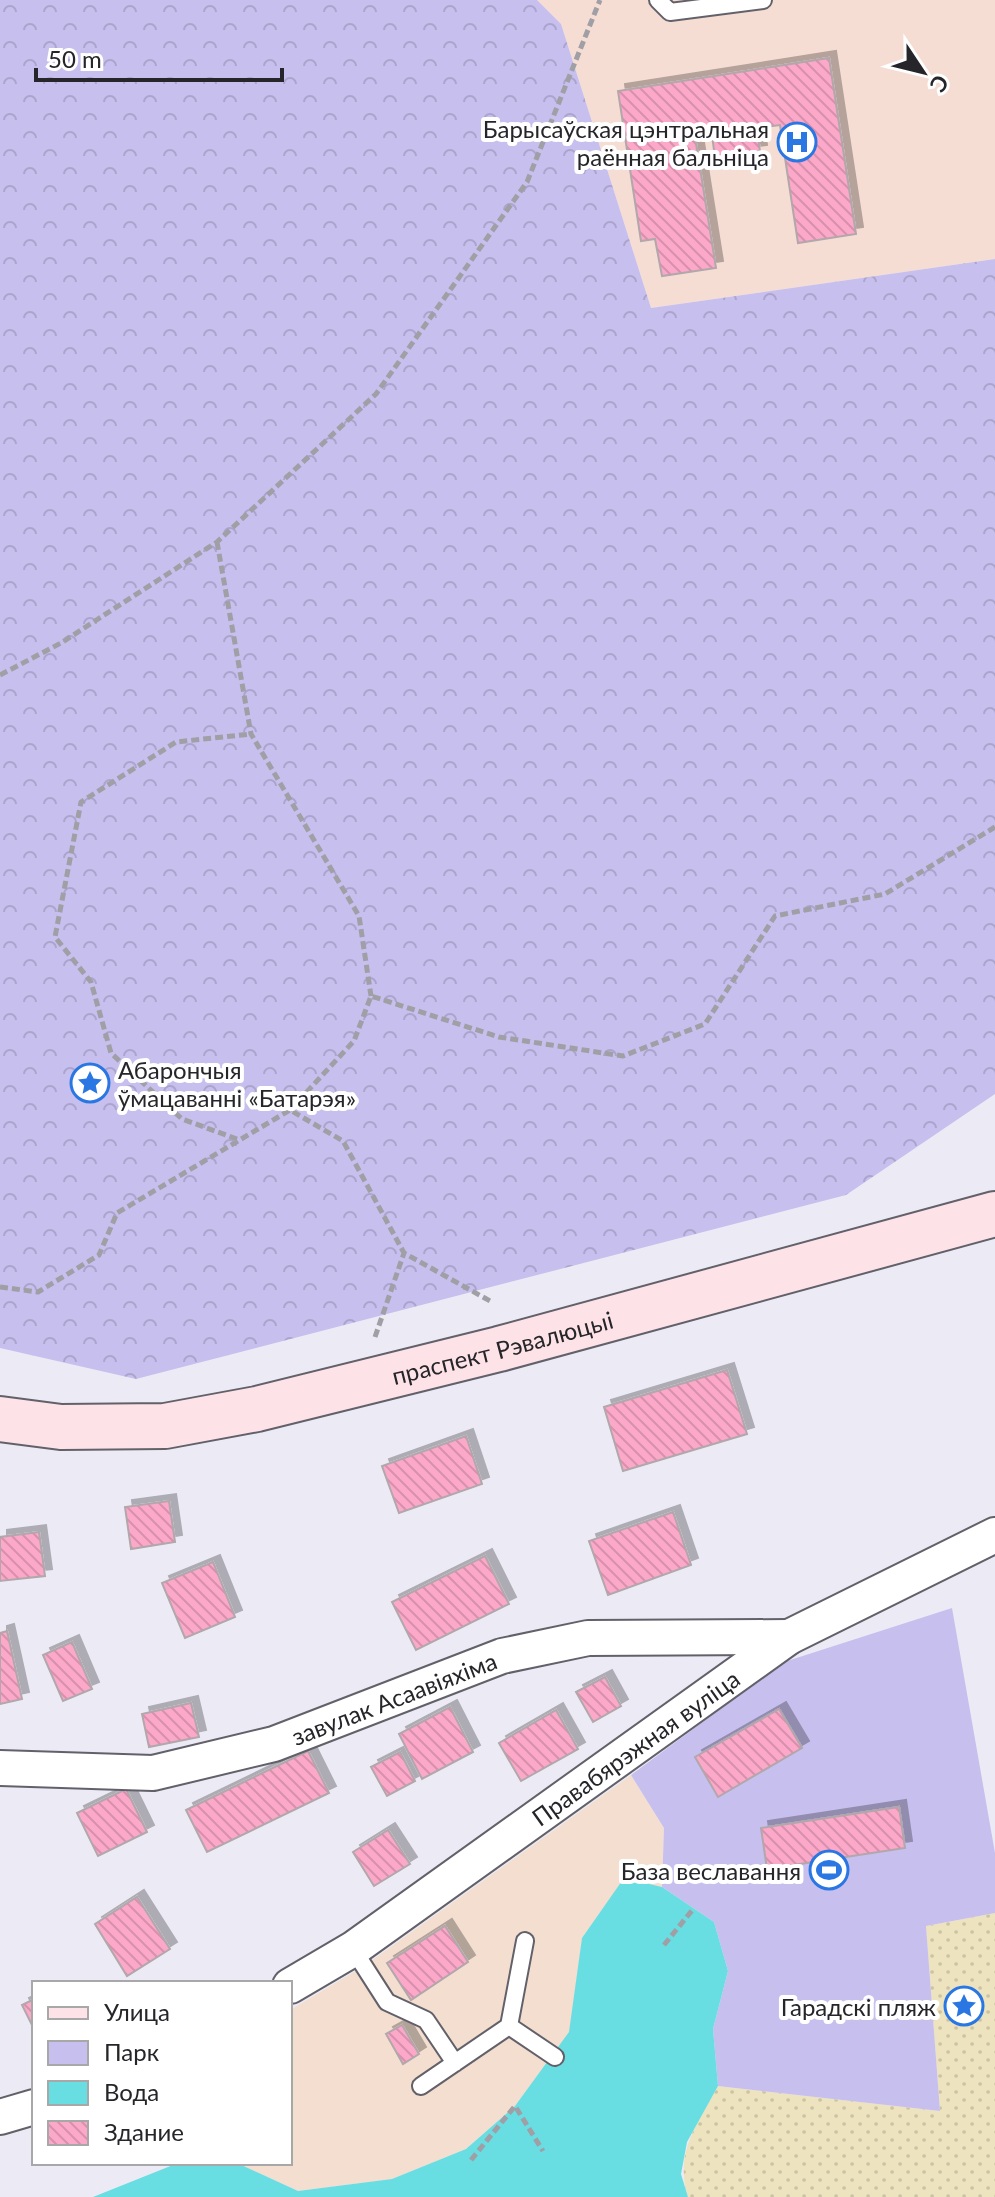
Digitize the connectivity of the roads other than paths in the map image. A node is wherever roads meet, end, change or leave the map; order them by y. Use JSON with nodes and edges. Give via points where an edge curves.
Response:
{"nodes":[{"id":1,"x":658,"y":0,"type":"edge"},
{"id":2,"x":763,"y":0,"type":"edge"},
{"id":3,"x":995,"y":1214,"type":"edge"},
{"id":4,"x":0,"y":1419,"type":"edge"},
{"id":5,"x":995,"y":1535,"type":"edge"},
{"id":6,"x":789,"y":1637,"type":"junction"},
{"id":7,"x":0,"y":1768,"type":"edge"},
{"id":8,"x":525,"y":1941,"type":"dead end"},
{"id":9,"x":353,"y":1949,"type":"junction"},
{"id":10,"x":292,"y":1985,"type":"edge"},
{"id":11,"x":509,"y":2026,"type":"junction"},
{"id":12,"x":555,"y":2057,"type":"dead end"},
{"id":13,"x":455,"y":2063,"type":"junction"},
{"id":14,"x":421,"y":2086,"type":"dead end"},
{"id":15,"x":32,"y":2108,"type":"edge"},
{"id":16,"x":0,"y":2117,"type":"edge"}],
"edges":[{"from":1,"to":2,"type":"lane","via":[[670,12]]},
{"from":3,"to":4,"type":"main road","name":"праспект Рэвалюцыі","via":[[257,1409],[165,1426],[61,1427]]},
{"from":5,"to":6,"type":"street","name":"Правабярэжная вуліца"},
{"from":6,"to":7,"type":"street","name":"завулак Асаавіяхіма","via":[[588,1638],[502,1656],[274,1744],[153,1773]]},
{"from":6,"to":9,"type":"street","name":"Правабярэжная вуліца"},
{"from":8,"to":11,"type":"lane"},
{"from":9,"to":10,"type":"street","name":"Правабярэжная вуліца"},
{"from":9,"to":13,"type":"lane","via":[[387,2002],[426,2020]]},
{"from":11,"to":12,"type":"lane"},
{"from":11,"to":13,"type":"lane"},
{"from":13,"to":14,"type":"lane"},
{"from":15,"to":16,"type":"street"}]}
